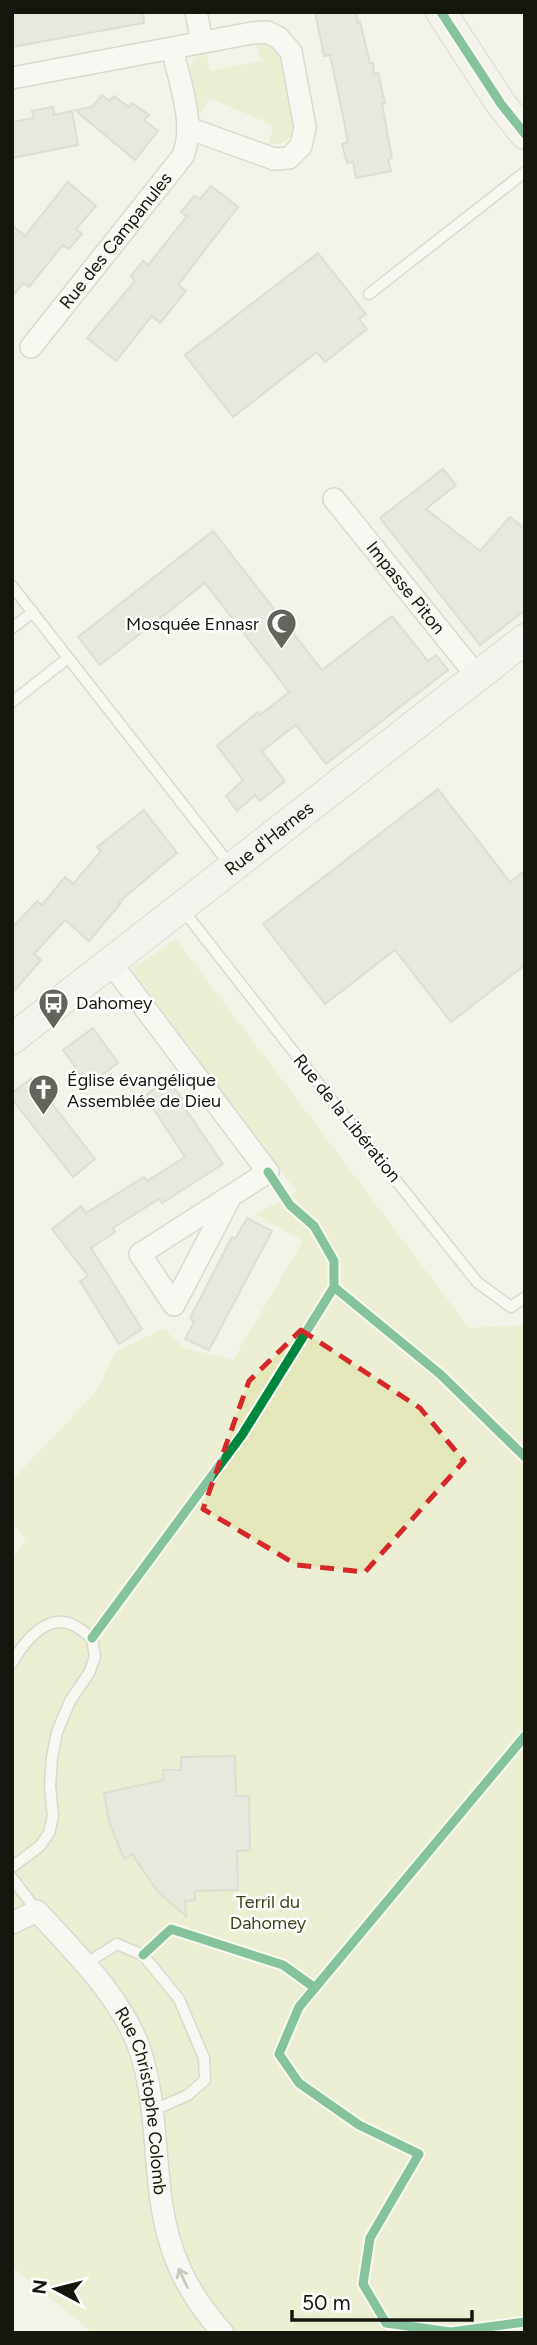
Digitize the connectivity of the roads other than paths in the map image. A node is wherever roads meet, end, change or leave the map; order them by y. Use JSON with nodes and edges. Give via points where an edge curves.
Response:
{"nodes":[{"id":1,"x":196,"y":12,"type":"edge"},
{"id":2,"x":441,"y":12,"type":"edge"},
{"id":3,"x":202,"y":41,"type":"junction"},
{"id":4,"x":172,"y":48,"type":"junction"},
{"id":5,"x":12,"y":78,"type":"edge"},
{"id":6,"x":188,"y":128,"type":"junction"},
{"id":7,"x":525,"y":134,"type":"edge"},
{"id":8,"x":525,"y":172,"type":"edge"},
{"id":9,"x":369,"y":294,"type":"dead end"},
{"id":10,"x":30,"y":347,"type":"dead end"},
{"id":11,"x":334,"y":499,"type":"dead end"},
{"id":12,"x":12,"y":586,"type":"edge"},
{"id":13,"x":33,"y":612,"type":"junction"},
{"id":14,"x":12,"y":628,"type":"edge"},
{"id":15,"x":525,"y":639,"type":"edge"},
{"id":16,"x":68,"y":658,"type":"junction"},
{"id":17,"x":477,"y":676,"type":"junction"},
{"id":18,"x":12,"y":702,"type":"edge"},
{"id":19,"x":233,"y":868,"type":"junction"},
{"id":20,"x":182,"y":908,"type":"junction"},
{"id":21,"x":111,"y":963,"type":"junction"},
{"id":22,"x":12,"y":1039,"type":"edge"},
{"id":23,"x":231,"y":1195,"type":"junction"},
{"id":24,"x":525,"y":1297,"type":"edge"},
{"id":25,"x":12,"y":1663,"type":"edge"},
{"id":26,"x":12,"y":1867,"type":"edge"},
{"id":27,"x":12,"y":1878,"type":"edge"},
{"id":28,"x":37,"y":1911,"type":"junction"},
{"id":29,"x":12,"y":1923,"type":"edge"},
{"id":30,"x":85,"y":1964,"type":"junction"},
{"id":31,"x":154,"y":2110,"type":"junction"},
{"id":32,"x":223,"y":2333,"type":"edge"}],
"edges":[{"from":1,"to":3,"type":"street"},
{"from":2,"to":7,"type":"main road","via":[[500,104]]},
{"from":3,"to":4,"type":"street"},
{"from":3,"to":6,"type":"street","via":[[267,32],[279,38],[291,52],[305,127],[301,146],[289,158],[274,159]]},
{"from":4,"to":5,"type":"street"},
{"from":4,"to":6,"type":"street"},
{"from":6,"to":10,"type":"street","name":"Rue des Campanules","via":[[183,156]]},
{"from":8,"to":9,"type":"lane"},
{"from":11,"to":17,"type":"street","name":"Impasse Piton"},
{"from":12,"to":13,"type":"lane"},
{"from":13,"to":14,"type":"lane"},
{"from":13,"to":16,"type":"lane"},
{"from":15,"to":17,"type":"main road","name":"Rue d'Harnes"},
{"from":16,"to":18,"type":"lane"},
{"from":16,"to":19,"type":"lane"},
{"from":17,"to":19,"type":"main road","name":"Rue d'Harnes"},
{"from":19,"to":20,"type":"main road","name":"Rue d'Harnes"},
{"from":20,"to":21,"type":"main road","name":"Rue d'Harnes"},
{"from":20,"to":24,"type":"lane","name":"Rue de la Libération","via":[[477,1282],[511,1307]]},
{"from":21,"to":22,"type":"main road","name":"Rue d'Harnes"},
{"from":21,"to":23,"type":"street","via":[[268,1172]]},
{"from":23,"to":23,"type":"street","via":[[212,1232],[174,1305],[140,1254]]},
{"from":25,"to":26,"type":"lane","via":[[31,1635],[56,1623],[71,1624],[92,1638],[95,1657],[57,1732],[49,1833]]},
{"from":27,"to":28,"type":"lane"},
{"from":28,"to":29,"type":"street"},
{"from":28,"to":30,"type":"street","name":"Rue Christophe Colomb"},
{"from":30,"to":31,"type":"street","name":"Rue Christophe Colomb","via":[[118,2007],[138,2045]]},
{"from":30,"to":31,"type":"lane","via":[[117,1944],[143,1955],[179,1999],[204,2058],[205,2080],[188,2095]]},
{"from":32,"to":31,"type":"street","name":"Rue Christophe Colomb","one_way":true,"via":[[191,2293],[168,2238]]}]}
